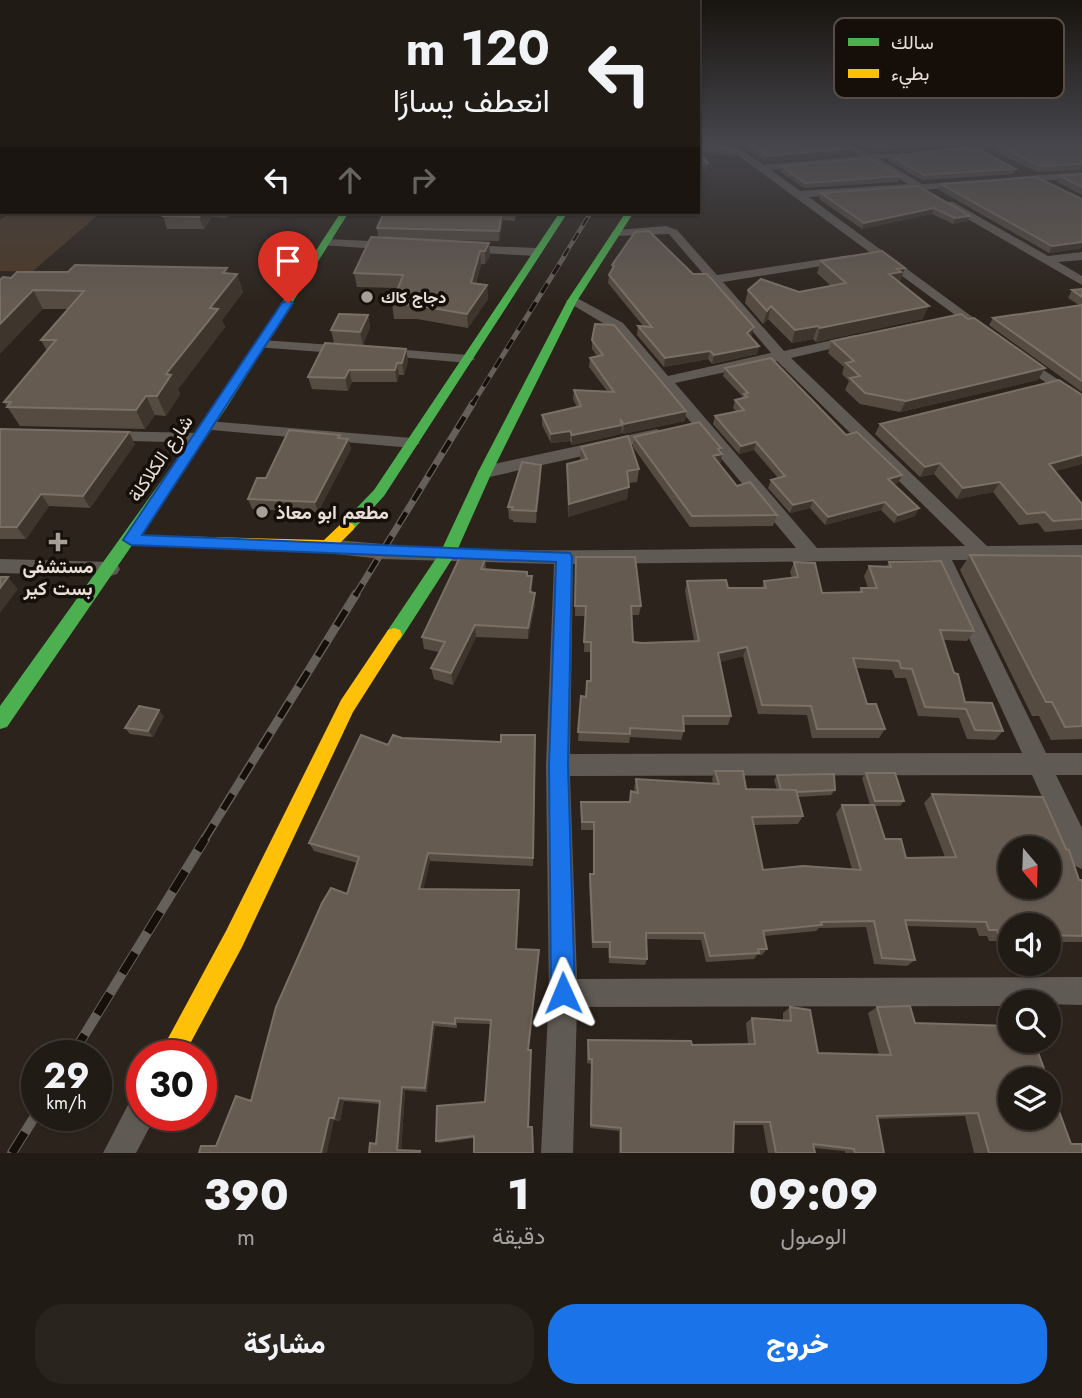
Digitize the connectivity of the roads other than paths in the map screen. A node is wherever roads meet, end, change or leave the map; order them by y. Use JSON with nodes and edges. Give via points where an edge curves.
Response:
{"nodes":[{"id":1,"x":799,"y":194,"type":"joint"},
{"id":2,"x":802,"y":194,"type":"edge"},
{"id":3,"x":932,"y":194,"type":"edge"},
{"id":4,"x":344,"y":214,"type":"edge"},
{"id":5,"x":563,"y":214,"type":"edge"},
{"id":6,"x":630,"y":214,"type":"edge"},
{"id":7,"x":617,"y":233,"type":"junction"},
{"id":8,"x":327,"y":243,"type":"junction"},
{"id":9,"x":405,"y":246,"type":"edge"},
{"id":10,"x":445,"y":248,"type":"edge"},
{"id":11,"x":537,"y":252,"type":"junction"},
{"id":12,"x":867,"y":255,"type":"junction"},
{"id":13,"x":1082,"y":256,"type":"edge"},
{"id":14,"x":1046,"y":260,"type":"junction"},
{"id":15,"x":712,"y":280,"type":"junction"},
{"id":16,"x":1082,"y":281,"type":"edge"},
{"id":17,"x":572,"y":302,"type":"junction"},
{"id":18,"x":871,"y":336,"type":"edge"},
{"id":19,"x":993,"y":339,"type":"edge"},
{"id":20,"x":261,"y":344,"type":"junction"},
{"id":21,"x":1014,"y":354,"type":"edge"},
{"id":22,"x":780,"y":355,"type":"junction"},
{"id":23,"x":468,"y":359,"type":"junction"},
{"id":24,"x":666,"y":381,"type":"junction"},
{"id":25,"x":1055,"y":383,"type":"junction"},
{"id":26,"x":1028,"y":390,"type":"edge"},
{"id":27,"x":1082,"y":402,"type":"edge"},
{"id":28,"x":686,"y":428,"type":"junction"},
{"id":29,"x":203,"y":432,"type":"junction"},
{"id":30,"x":93,"y":435,"type":"edge"},
{"id":31,"x":412,"y":443,"type":"junction"},
{"id":32,"x":485,"y":472,"type":"junction"},
{"id":33,"x":131,"y":540,"type":"junction"},
{"id":34,"x":328,"y":546,"type":"junction"},
{"id":35,"x":1082,"y":552,"type":"edge"},
{"id":36,"x":448,"y":553,"type":"junction"},
{"id":37,"x":984,"y":554,"type":"junction"},
{"id":38,"x":940,"y":555,"type":"junction"},
{"id":39,"x":813,"y":556,"type":"junction"},
{"id":40,"x":564,"y":557,"type":"junction"},
{"id":41,"x":0,"y":566,"type":"edge"},
{"id":42,"x":110,"y":569,"type":"junction"},
{"id":43,"x":0,"y":721,"type":"edge"},
{"id":44,"x":1082,"y":764,"type":"edge"},
{"id":45,"x":558,"y":765,"type":"junction"},
{"id":46,"x":1040,"y":765,"type":"junction"},
{"id":47,"x":1082,"y":856,"type":"edge"},
{"id":48,"x":1082,"y":991,"type":"edge"},
{"id":49,"x":563,"y":993,"type":"junction"},
{"id":50,"x":179,"y":1040,"type":"edge"},
{"id":51,"x":131,"y":1131,"type":"edge"},
{"id":52,"x":119,"y":1153,"type":"edge"},
{"id":53,"x":557,"y":1153,"type":"edge"}],
"edges":[{"from":1,"to":2,"type":"street"},
{"from":1,"to":12,"type":"street"},
{"from":3,"to":14,"type":"street"},
{"from":4,"to":8,"type":"street","name":"شارع الكلاكلة"},
{"from":5,"to":11,"type":"street"},
{"from":6,"to":7,"type":"street"},
{"from":7,"to":15,"type":"street","via":[[670,230]]},
{"from":7,"to":17,"type":"street"},
{"from":8,"to":9,"type":"street"},
{"from":8,"to":20,"type":"street","name":"شارع الكلاكلة"},
{"from":10,"to":11,"type":"street"},
{"from":11,"to":23,"type":"street"},
{"from":12,"to":15,"type":"street"},
{"from":12,"to":19,"type":"street"},
{"from":13,"to":14,"type":"street"},
{"from":14,"to":16,"type":"street"},
{"from":15,"to":22,"type":"street"},
{"from":17,"to":24,"type":"street","via":[[618,326]]},
{"from":17,"to":32,"type":"street"},
{"from":18,"to":22,"type":"street"},
{"from":20,"to":23,"type":"street"},
{"from":20,"to":29,"type":"street","name":"شارع الكلاكلة"},
{"from":21,"to":25,"type":"street"},
{"from":22,"to":24,"type":"street"},
{"from":22,"to":37,"type":"street","via":[[864,429]]},
{"from":23,"to":31,"type":"street"},
{"from":24,"to":28,"type":"street"},
{"from":25,"to":26,"type":"street"},
{"from":25,"to":27,"type":"street"},
{"from":28,"to":32,"type":"street"},
{"from":28,"to":39,"type":"street"},
{"from":29,"to":30,"type":"street"},
{"from":29,"to":31,"type":"street"},
{"from":29,"to":33,"type":"street","name":"شارع الكلاكلة"},
{"from":31,"to":34,"type":"street","via":[[379,494]]},
{"from":32,"to":36,"type":"street"},
{"from":33,"to":34,"type":"street"},
{"from":33,"to":42,"type":"street","name":"شارع الكلاكلة"},
{"from":34,"to":36,"type":"street"},
{"from":35,"to":37,"type":"street"},
{"from":36,"to":40,"type":"street"},
{"from":36,"to":50,"type":"street","via":[[347,706]]},
{"from":37,"to":38,"type":"street"},
{"from":38,"to":39,"type":"street"},
{"from":38,"to":46,"type":"street"},
{"from":39,"to":40,"type":"street"},
{"from":40,"to":45,"type":"street"},
{"from":41,"to":42,"type":"street"},
{"from":42,"to":43,"type":"street","name":"شارع الكلاكلة"},
{"from":44,"to":46,"type":"street"},
{"from":45,"to":46,"type":"street"},
{"from":45,"to":49,"type":"street"},
{"from":46,"to":47,"type":"street"},
{"from":48,"to":49,"type":"street"},
{"from":49,"to":53,"type":"street"},
{"from":51,"to":52,"type":"street"}]}
